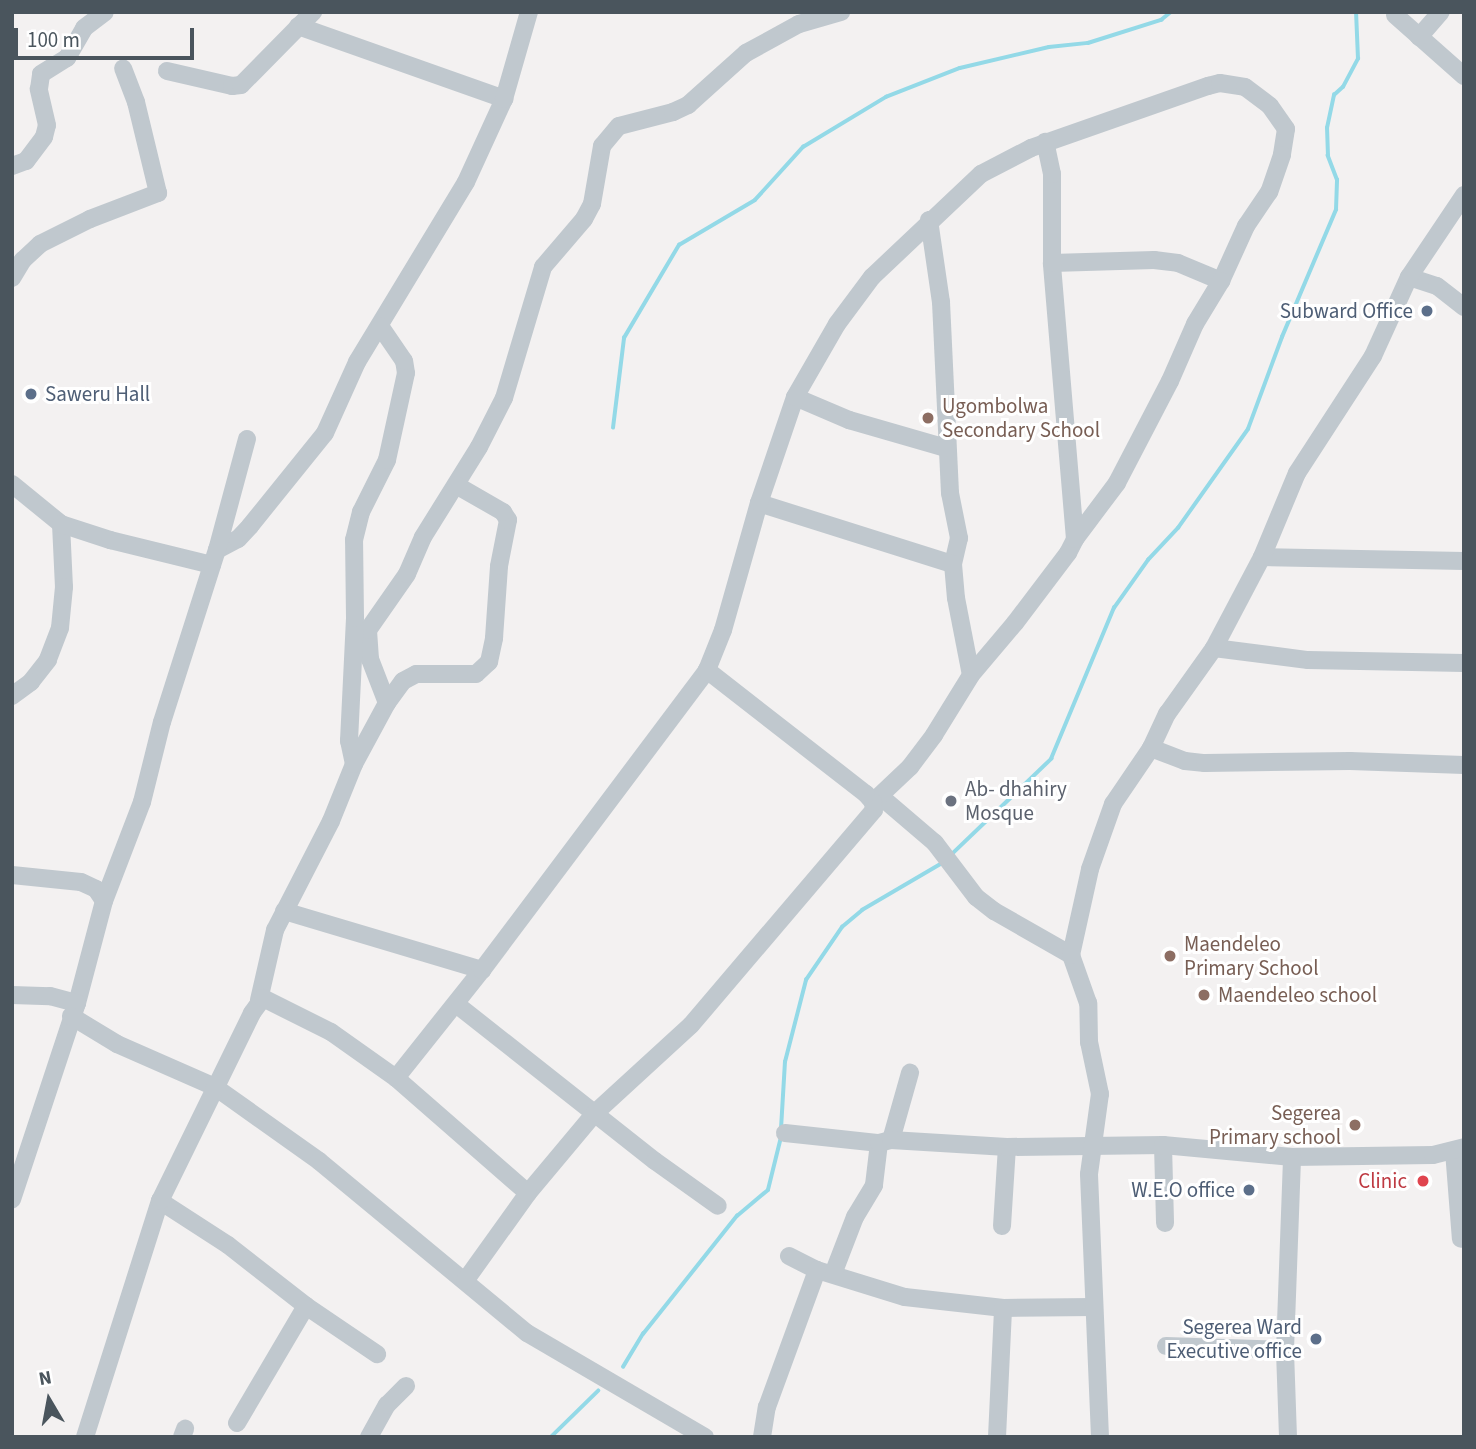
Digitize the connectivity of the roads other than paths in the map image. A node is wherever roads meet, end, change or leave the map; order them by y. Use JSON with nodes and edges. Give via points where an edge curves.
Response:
{"nodes":[{"id":1,"x":105,"y":12,"type":"edge"},
{"id":2,"x":313,"y":12,"type":"edge"},
{"id":3,"x":529,"y":12,"type":"edge"},
{"id":4,"x":841,"y":12,"type":"edge"},
{"id":5,"x":1441,"y":12,"type":"edge"},
{"id":6,"x":1395,"y":15,"type":"dead end"},
{"id":7,"x":298,"y":26,"type":"junction"},
{"id":8,"x":1419,"y":37,"type":"junction"},
{"id":9,"x":123,"y":68,"type":"dead end"},
{"id":10,"x":167,"y":71,"type":"dead end"},
{"id":11,"x":1464,"y":76,"type":"edge"},
{"id":12,"x":504,"y":99,"type":"junction"},
{"id":13,"x":1045,"y":142,"type":"junction"},
{"id":14,"x":12,"y":166,"type":"edge"},
{"id":15,"x":1464,"y":195,"type":"edge"},
{"id":16,"x":929,"y":220,"type":"junction"},
{"id":17,"x":1052,"y":263,"type":"junction"},
{"id":18,"x":1409,"y":277,"type":"junction"},
{"id":19,"x":12,"y":278,"type":"edge"},
{"id":20,"x":1221,"y":281,"type":"junction"},
{"id":21,"x":1464,"y":307,"type":"edge"},
{"id":22,"x":380,"y":326,"type":"junction"},
{"id":23,"x":795,"y":397,"type":"junction"},
{"id":24,"x":247,"y":439,"type":"dead end"},
{"id":25,"x":946,"y":448,"type":"junction"},
{"id":26,"x":12,"y":484,"type":"edge"},
{"id":27,"x":456,"y":485,"type":"junction"},
{"id":28,"x":758,"y":503,"type":"junction"},
{"id":29,"x":61,"y":524,"type":"junction"},
{"id":30,"x":1075,"y":539,"type":"junction"},
{"id":31,"x":1262,"y":557,"type":"junction"},
{"id":32,"x":215,"y":558,"type":"junction"},
{"id":33,"x":1464,"y":561,"type":"edge"},
{"id":34,"x":953,"y":564,"type":"junction"},
{"id":35,"x":1214,"y":648,"type":"junction"},
{"id":36,"x":1464,"y":663,"type":"edge"},
{"id":37,"x":707,"y":670,"type":"junction"},
{"id":38,"x":971,"y":675,"type":"junction"},
{"id":39,"x":12,"y":696,"type":"edge"},
{"id":40,"x":387,"y":703,"type":"junction"},
{"id":41,"x":1151,"y":748,"type":"junction"},
{"id":42,"x":354,"y":764,"type":"junction"},
{"id":43,"x":1464,"y":765,"type":"edge"},
{"id":44,"x":877,"y":799,"type":"junction"},
{"id":45,"x":12,"y":875,"type":"edge"},
{"id":46,"x":104,"y":901,"type":"junction"},
{"id":47,"x":284,"y":911,"type":"junction"},
{"id":48,"x":1071,"y":955,"type":"junction"},
{"id":49,"x":482,"y":970,"type":"junction"},
{"id":50,"x":12,"y":995,"type":"edge"},
{"id":51,"x":259,"y":1000,"type":"junction"},
{"id":52,"x":456,"y":1004,"type":"junction"},
{"id":53,"x":74,"y":1009,"type":"junction"},
{"id":54,"x":910,"y":1073,"type":"dead end"},
{"id":55,"x":396,"y":1078,"type":"junction"},
{"id":56,"x":215,"y":1087,"type":"junction"},
{"id":57,"x":595,"y":1113,"type":"junction"},
{"id":58,"x":785,"y":1133,"type":"dead end"},
{"id":59,"x":885,"y":1142,"type":"junction"},
{"id":60,"x":1092,"y":1143,"type":"junction"},
{"id":61,"x":1163,"y":1144,"type":"junction"},
{"id":62,"x":1007,"y":1147,"type":"junction"},
{"id":63,"x":1459,"y":1149,"type":"edge"},
{"id":64,"x":1292,"y":1157,"type":"junction"},
{"id":65,"x":528,"y":1193,"type":"junction"},
{"id":66,"x":12,"y":1200,"type":"edge"},
{"id":67,"x":160,"y":1201,"type":"junction"},
{"id":68,"x":718,"y":1206,"type":"dead end"},
{"id":69,"x":1165,"y":1223,"type":"dead end"},
{"id":70,"x":1002,"y":1226,"type":"dead end"},
{"id":71,"x":1461,"y":1239,"type":"dead end"},
{"id":72,"x":789,"y":1256,"type":"dead end"},
{"id":73,"x":825,"y":1272,"type":"junction"},
{"id":74,"x":465,"y":1281,"type":"junction"},
{"id":75,"x":306,"y":1306,"type":"junction"},
{"id":76,"x":1094,"y":1307,"type":"junction"},
{"id":77,"x":1003,"y":1308,"type":"junction"},
{"id":78,"x":1166,"y":1346,"type":"dead end"},
{"id":79,"x":1284,"y":1350,"type":"junction"},
{"id":80,"x":377,"y":1354,"type":"dead end"},
{"id":81,"x":407,"y":1386,"type":"dead end"},
{"id":82,"x":236,"y":1423,"type":"dead end"},
{"id":83,"x":85,"y":1437,"type":"edge"},
{"id":84,"x":369,"y":1437,"type":"edge"},
{"id":85,"x":705,"y":1437,"type":"edge"},
{"id":86,"x":762,"y":1437,"type":"edge"},
{"id":87,"x":997,"y":1437,"type":"edge"},
{"id":88,"x":1100,"y":1437,"type":"edge"},
{"id":89,"x":1288,"y":1437,"type":"edge"}],
"edges":[{"from":1,"to":14,"type":"street","via":[[84,28],[67,58],[41,74],[47,125],[44,136],[31,156]]},
{"from":2,"to":7,"type":"street"},
{"from":3,"to":12,"type":"street"},
{"from":4,"to":27,"type":"street","via":[[799,24],[746,53],[673,113],[614,130],[602,146],[588,214],[543,267],[504,398]]},
{"from":5,"to":8,"type":"street"},
{"from":6,"to":8,"type":"street"},
{"from":7,"to":10,"type":"street","via":[[241,85]]},
{"from":7,"to":12,"type":"street"},
{"from":8,"to":11,"type":"street"},
{"from":9,"to":19,"type":"street","via":[[136,102],[157,196],[90,219],[40,244]]},
{"from":12,"to":22,"type":"street","via":[[466,182]]},
{"from":13,"to":16,"type":"street","via":[[981,174]]},
{"from":13,"to":17,"type":"street","via":[[1052,174]]},
{"from":13,"to":20,"type":"street","via":[[1220,83],[1256,94],[1278,115],[1286,136],[1269,192],[1246,226]]},
{"from":15,"to":18,"type":"street"},
{"from":16,"to":23,"type":"street","via":[[836,324]]},
{"from":16,"to":25,"type":"street","via":[[942,302]]},
{"from":17,"to":20,"type":"street","via":[[1178,262]]},
{"from":17,"to":30,"type":"street"},
{"from":18,"to":21,"type":"street","via":[[1437,286]]},
{"from":18,"to":31,"type":"street","via":[[1373,356],[1297,473]]},
{"from":20,"to":30,"type":"street","via":[[1116,483]]},
{"from":22,"to":32,"type":"street","via":[[357,362],[325,433],[250,526]]},
{"from":22,"to":42,"type":"street","via":[[404,361],[406,373],[390,452],[360,512],[354,540],[349,744]]},
{"from":23,"to":25,"type":"street","via":[[849,420]]},
{"from":23,"to":28,"type":"street"},
{"from":24,"to":32,"type":"street"},
{"from":25,"to":34,"type":"street","via":[[960,538]]},
{"from":26,"to":29,"type":"street"},
{"from":27,"to":40,"type":"street","via":[[423,537],[407,574],[368,629],[370,659]]},
{"from":27,"to":40,"type":"street","via":[[503,512],[508,520],[489,662],[470,675],[416,674],[403,681]]},
{"from":28,"to":34,"type":"street"},
{"from":28,"to":37,"type":"street","via":[[726,620]]},
{"from":29,"to":32,"type":"street","via":[[110,540]]},
{"from":29,"to":39,"type":"street","via":[[64,587],[60,628],[48,660],[31,682]]},
{"from":30,"to":38,"type":"street"},
{"from":31,"to":33,"type":"street"},
{"from":31,"to":35,"type":"street"},
{"from":32,"to":46,"type":"street","via":[[162,722],[142,802]]},
{"from":34,"to":38,"type":"street"},
{"from":35,"to":36,"type":"street","via":[[1308,660]]},
{"from":35,"to":41,"type":"street","via":[[1167,713]]},
{"from":37,"to":44,"type":"street"},
{"from":37,"to":49,"type":"street"},
{"from":38,"to":44,"type":"street","via":[[910,767]]},
{"from":40,"to":42,"type":"street"},
{"from":41,"to":43,"type":"street","via":[[1205,763]]},
{"from":41,"to":48,"type":"street","via":[[1103,826]]},
{"from":42,"to":47,"type":"street","via":[[331,821]]},
{"from":44,"to":48,"type":"street","via":[[934,844],[976,897]]},
{"from":44,"to":57,"type":"street","via":[[871,816],[816,874],[691,1025]]},
{"from":45,"to":46,"type":"street","via":[[80,882],[96,889]]},
{"from":46,"to":53,"type":"street"},
{"from":47,"to":49,"type":"street"},
{"from":47,"to":51,"type":"street","via":[[275,930]]},
{"from":48,"to":60,"type":"street","via":[[1088,1003],[1089,1042],[1100,1094]]},
{"from":49,"to":52,"type":"street"},
{"from":50,"to":53,"type":"street","via":[[50,996]]},
{"from":51,"to":55,"type":"street","via":[[266,998],[331,1032]]},
{"from":51,"to":56,"type":"street"},
{"from":52,"to":55,"type":"street"},
{"from":52,"to":57,"type":"street"},
{"from":53,"to":56,"type":"street","via":[[117,1044]]},
{"from":53,"to":66,"type":"street"},
{"from":54,"to":59,"type":"street"},
{"from":55,"to":65,"type":"street"},
{"from":56,"to":67,"type":"street"},
{"from":56,"to":74,"type":"street","via":[[319,1161]]},
{"from":57,"to":65,"type":"street"},
{"from":57,"to":68,"type":"street"},
{"from":58,"to":59,"type":"street"},
{"from":59,"to":62,"type":"street"},
{"from":59,"to":73,"type":"street","via":[[874,1185]]},
{"from":60,"to":61,"type":"street"},
{"from":60,"to":62,"type":"street"},
{"from":60,"to":76,"type":"street"},
{"from":61,"to":64,"type":"street"},
{"from":61,"to":69,"type":"street"},
{"from":62,"to":70,"type":"street"},
{"from":63,"to":64,"type":"street","via":[[1433,1155]]},
{"from":63,"to":71,"type":"street"},
{"from":64,"to":79,"type":"street"},
{"from":65,"to":74,"type":"street"},
{"from":67,"to":75,"type":"street","via":[[228,1245]]},
{"from":67,"to":83,"type":"street"},
{"from":72,"to":73,"type":"street"},
{"from":73,"to":77,"type":"street","via":[[905,1297]]},
{"from":73,"to":86,"type":"street","via":[[767,1407]]},
{"from":74,"to":85,"type":"street","via":[[565,1358]]},
{"from":75,"to":80,"type":"street"},
{"from":75,"to":82,"type":"street"},
{"from":76,"to":77,"type":"street"},
{"from":76,"to":88,"type":"street"},
{"from":77,"to":87,"type":"street"},
{"from":78,"to":79,"type":"street"},
{"from":79,"to":89,"type":"street"},
{"from":81,"to":84,"type":"street","via":[[387,1405]]}]}
